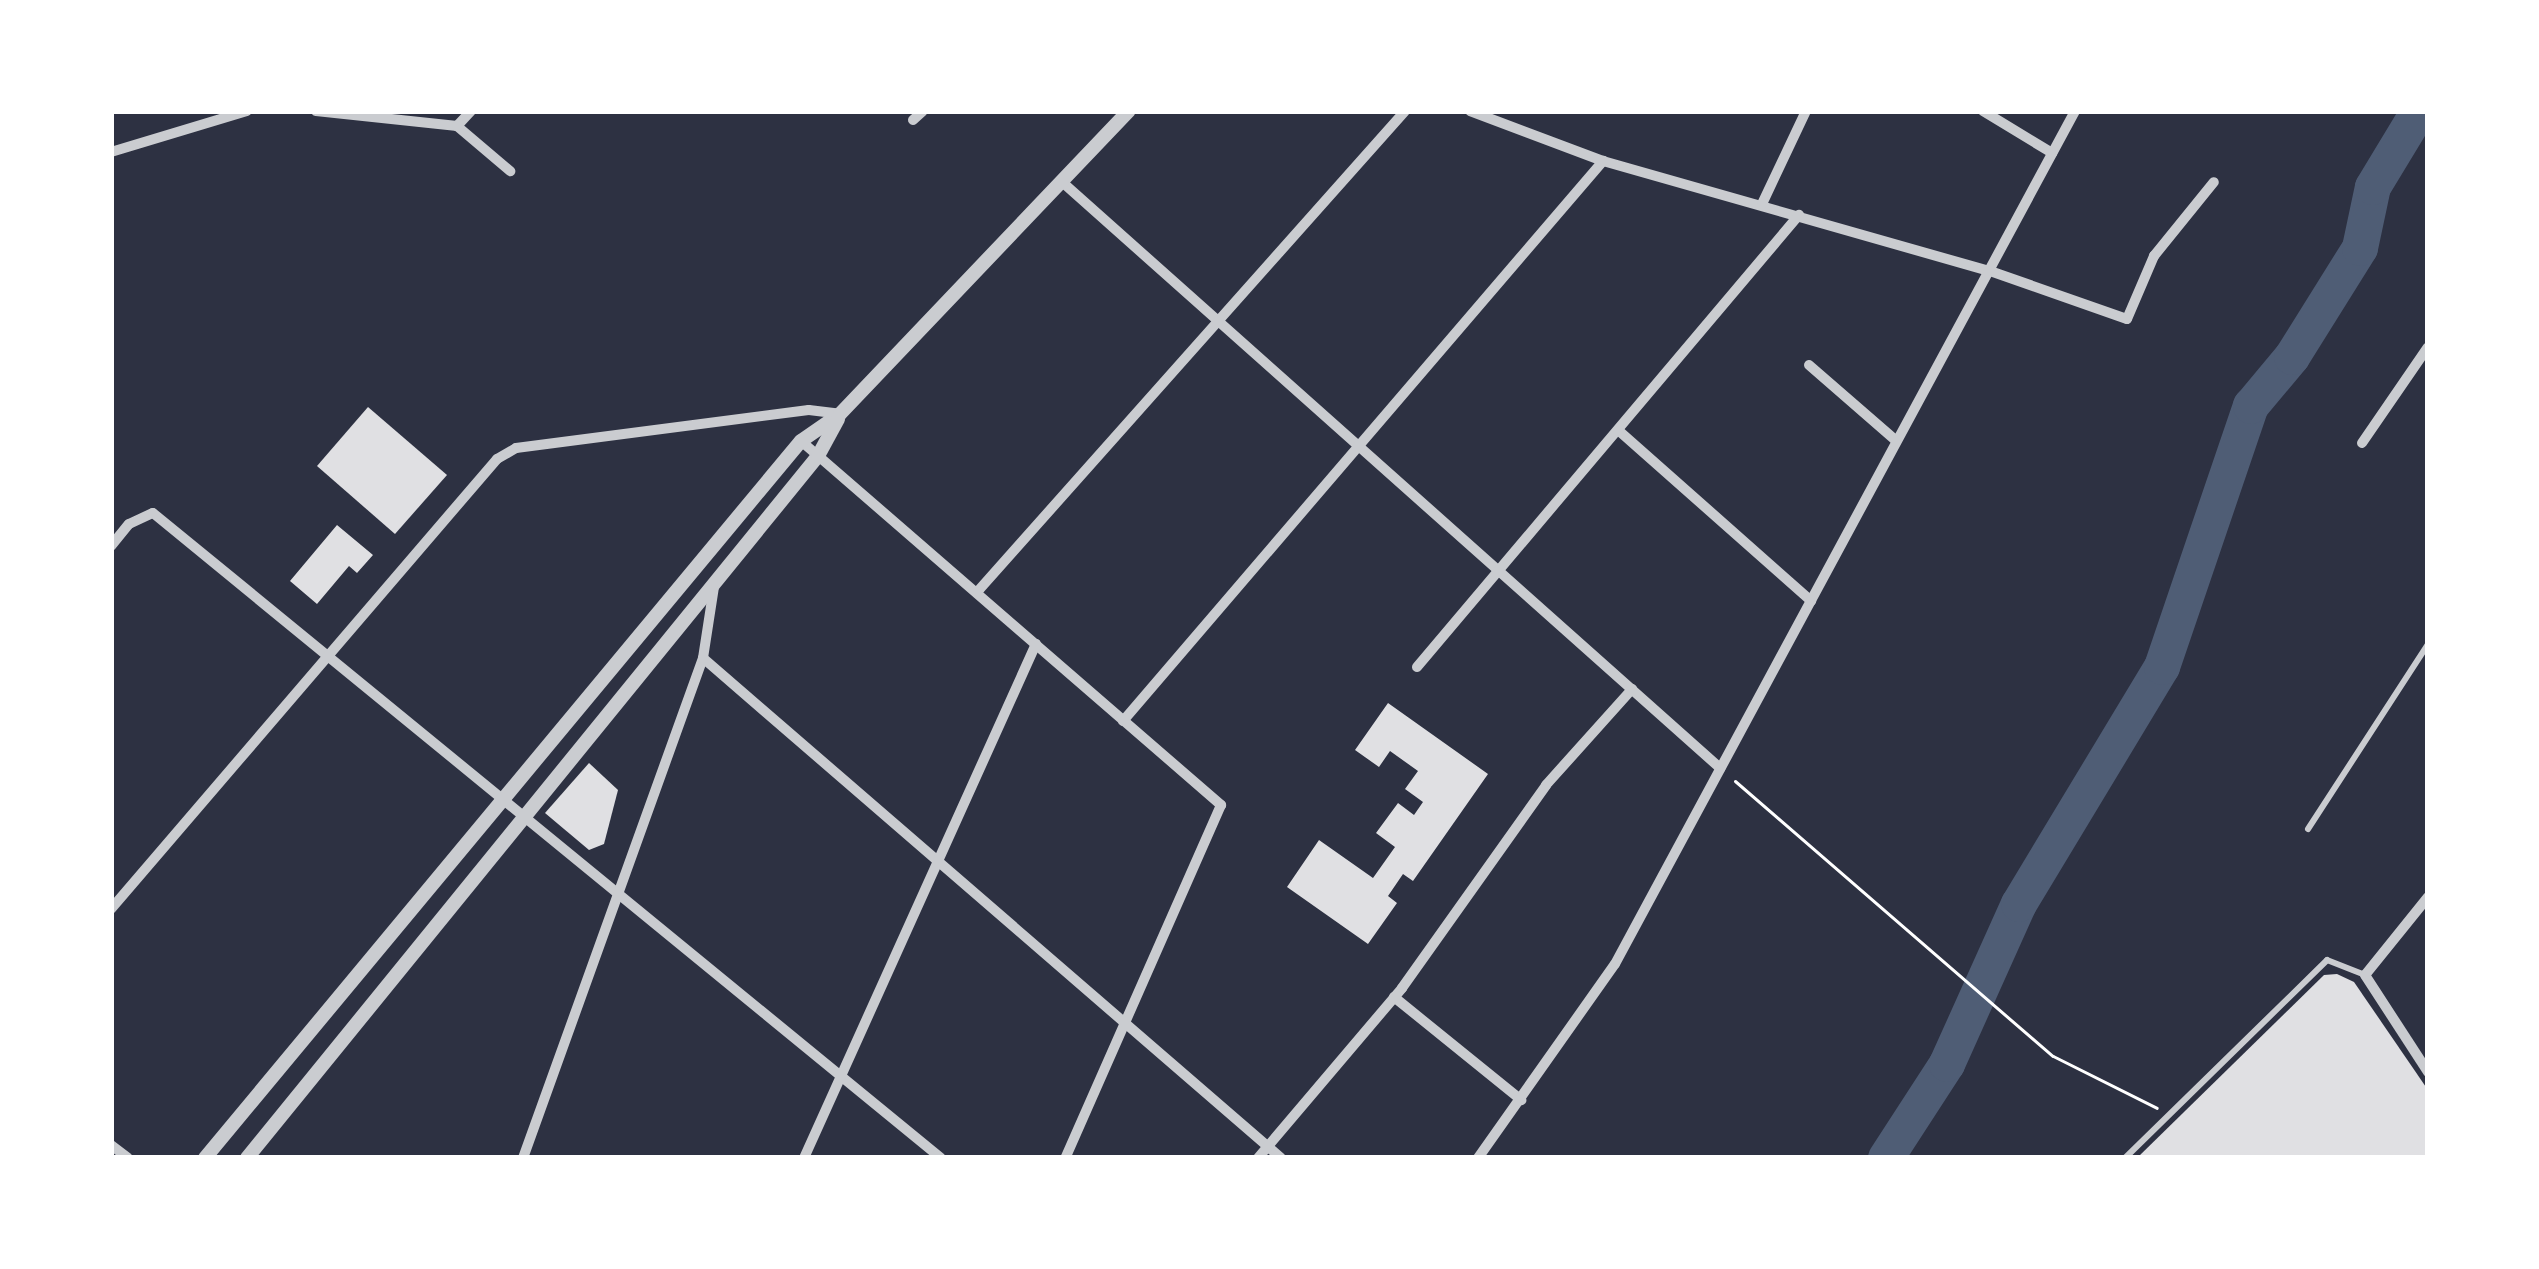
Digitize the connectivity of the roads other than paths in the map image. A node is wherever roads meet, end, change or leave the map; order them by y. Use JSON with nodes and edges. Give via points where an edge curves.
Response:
{"nodes":[{"id":1,"x":247,"y":111,"type":"edge"},
{"id":2,"x":316,"y":111,"type":"edge"},
{"id":3,"x":471,"y":111,"type":"edge"},
{"id":4,"x":1129,"y":111,"type":"edge"},
{"id":5,"x":1405,"y":111,"type":"edge"},
{"id":6,"x":1470,"y":111,"type":"edge"},
{"id":7,"x":1806,"y":111,"type":"edge"},
{"id":8,"x":1983,"y":111,"type":"edge"},
{"id":9,"x":2075,"y":111,"type":"edge"},
{"id":10,"x":457,"y":126,"type":"junction"},
{"id":11,"x":111,"y":152,"type":"edge"},
{"id":12,"x":2053,"y":153,"type":"junction"},
{"id":13,"x":1603,"y":161,"type":"junction"},
{"id":14,"x":510,"y":171,"type":"dead end"},
{"id":15,"x":1061,"y":181,"type":"junction"},
{"id":16,"x":2214,"y":182,"type":"dead end"},
{"id":17,"x":1762,"y":204,"type":"junction"},
{"id":18,"x":1799,"y":215,"type":"junction"},
{"id":19,"x":1990,"y":271,"type":"junction"},
{"id":20,"x":1222,"y":318,"type":"junction"},
{"id":21,"x":2428,"y":347,"type":"edge"},
{"id":22,"x":1809,"y":365,"type":"dead end"},
{"id":23,"x":840,"y":415,"type":"junction"},
{"id":24,"x":1618,"y":430,"type":"junction"},
{"id":25,"x":1894,"y":440,"type":"junction"},
{"id":26,"x":801,"y":441,"type":"junction"},
{"id":27,"x":1360,"y":442,"type":"junction"},
{"id":28,"x":2362,"y":443,"type":"dead end"},
{"id":29,"x":818,"y":456,"type":"junction"},
{"id":30,"x":111,"y":546,"type":"edge"},
{"id":31,"x":1504,"y":570,"type":"junction"},
{"id":32,"x":715,"y":580,"type":"junction"},
{"id":33,"x":978,"y":591,"type":"junction"},
{"id":34,"x":1811,"y":601,"type":"junction"},
{"id":35,"x":1036,"y":644,"type":"junction"},
{"id":36,"x":2428,"y":644,"type":"edge"},
{"id":37,"x":328,"y":650,"type":"junction"},
{"id":38,"x":703,"y":658,"type":"junction"},
{"id":39,"x":1417,"y":667,"type":"dead end"},
{"id":40,"x":1632,"y":689,"type":"junction"},
{"id":41,"x":1123,"y":721,"type":"junction"},
{"id":42,"x":1720,"y":768,"type":"junction"},
{"id":43,"x":500,"y":797,"type":"junction"},
{"id":44,"x":527,"y":819,"type":"junction"},
{"id":45,"x":2308,"y":829,"type":"dead end"},
{"id":46,"x":936,"y":856,"type":"junction"},
{"id":47,"x":618,"y":893,"type":"junction"},
{"id":48,"x":2428,"y":897,"type":"edge"},
{"id":49,"x":111,"y":910,"type":"edge"},
{"id":50,"x":2365,"y":975,"type":"junction"},
{"id":51,"x":1394,"y":997,"type":"junction"},
{"id":52,"x":1130,"y":1022,"type":"junction"},
{"id":53,"x":2428,"y":1072,"type":"edge"},
{"id":54,"x":839,"y":1075,"type":"junction"},
{"id":55,"x":1521,"y":1100,"type":"junction"},
{"id":56,"x":111,"y":1144,"type":"edge"},
{"id":57,"x":1267,"y":1145,"type":"junction"},
{"id":58,"x":525,"y":1157,"type":"edge"},
{"id":59,"x":128,"y":1158,"type":"edge"},
{"id":60,"x":205,"y":1158,"type":"edge"},
{"id":61,"x":247,"y":1158,"type":"edge"},
{"id":62,"x":804,"y":1158,"type":"edge"},
{"id":63,"x":940,"y":1158,"type":"edge"},
{"id":64,"x":1065,"y":1158,"type":"edge"},
{"id":65,"x":1258,"y":1158,"type":"edge"},
{"id":66,"x":1281,"y":1158,"type":"edge"},
{"id":67,"x":1478,"y":1158,"type":"edge"},
{"id":68,"x":2125,"y":1158,"type":"edge"}],
"edges":[{"from":1,"to":11,"type":"street"},
{"from":2,"to":10,"type":"street"},
{"from":3,"to":10,"type":"street"},
{"from":4,"to":15,"type":"street"},
{"from":5,"to":20,"type":"street"},
{"from":6,"to":13,"type":"street"},
{"from":7,"to":17,"type":"street"},
{"from":8,"to":12,"type":"street"},
{"from":9,"to":12,"type":"street"},
{"from":10,"to":14,"type":"street"},
{"from":12,"to":19,"type":"street"},
{"from":13,"to":17,"type":"street"},
{"from":13,"to":27,"type":"street"},
{"from":15,"to":20,"type":"street"},
{"from":15,"to":23,"type":"street"},
{"from":16,"to":19,"type":"street","via":[[2154,256],[2127,319]]},
{"from":17,"to":18,"type":"street"},
{"from":18,"to":19,"type":"street"},
{"from":18,"to":24,"type":"street"},
{"from":19,"to":25,"type":"street"},
{"from":20,"to":27,"type":"street"},
{"from":20,"to":33,"type":"street"},
{"from":21,"to":28,"type":"street"},
{"from":22,"to":25,"type":"street"},
{"from":23,"to":26,"type":"street"},
{"from":23,"to":29,"type":"street"},
{"from":23,"to":37,"type":"street","via":[[809,410],[516,448],[497,459]]},
{"from":24,"to":31,"type":"street"},
{"from":24,"to":34,"type":"street"},
{"from":25,"to":34,"type":"street"},
{"from":26,"to":29,"type":"street"},
{"from":26,"to":43,"type":"street"},
{"from":27,"to":31,"type":"street"},
{"from":27,"to":41,"type":"street"},
{"from":29,"to":32,"type":"street"},
{"from":29,"to":33,"type":"street"},
{"from":30,"to":37,"type":"street","via":[[153,513]]},
{"from":31,"to":39,"type":"street"},
{"from":31,"to":40,"type":"street"},
{"from":32,"to":38,"type":"street"},
{"from":32,"to":44,"type":"street"},
{"from":33,"to":35,"type":"street"},
{"from":34,"to":42,"type":"street"},
{"from":35,"to":41,"type":"street"},
{"from":35,"to":46,"type":"street"},
{"from":36,"to":45,"type":"lane"},
{"from":37,"to":43,"type":"street"},
{"from":37,"to":49,"type":"street"},
{"from":38,"to":46,"type":"street"},
{"from":38,"to":47,"type":"street"},
{"from":40,"to":42,"type":"street"},
{"from":40,"to":51,"type":"street","via":[[1546,785]]},
{"from":41,"to":52,"type":"street","via":[[1221,806]]},
{"from":42,"to":55,"type":"street","via":[[1616,964]]},
{"from":43,"to":44,"type":"street"},
{"from":43,"to":60,"type":"street"},
{"from":44,"to":47,"type":"street"},
{"from":44,"to":61,"type":"street"},
{"from":46,"to":52,"type":"street"},
{"from":46,"to":54,"type":"street"},
{"from":47,"to":54,"type":"street"},
{"from":47,"to":58,"type":"street"},
{"from":48,"to":50,"type":"street"},
{"from":50,"to":53,"type":"street"},
{"from":50,"to":68,"type":"lane","via":[[2327,960]]},
{"from":51,"to":55,"type":"street"},
{"from":51,"to":57,"type":"street"},
{"from":52,"to":57,"type":"street"},
{"from":52,"to":64,"type":"street"},
{"from":54,"to":62,"type":"street"},
{"from":54,"to":63,"type":"street"},
{"from":55,"to":67,"type":"street"},
{"from":56,"to":59,"type":"street"},
{"from":57,"to":65,"type":"street"},
{"from":57,"to":66,"type":"street"}]}
